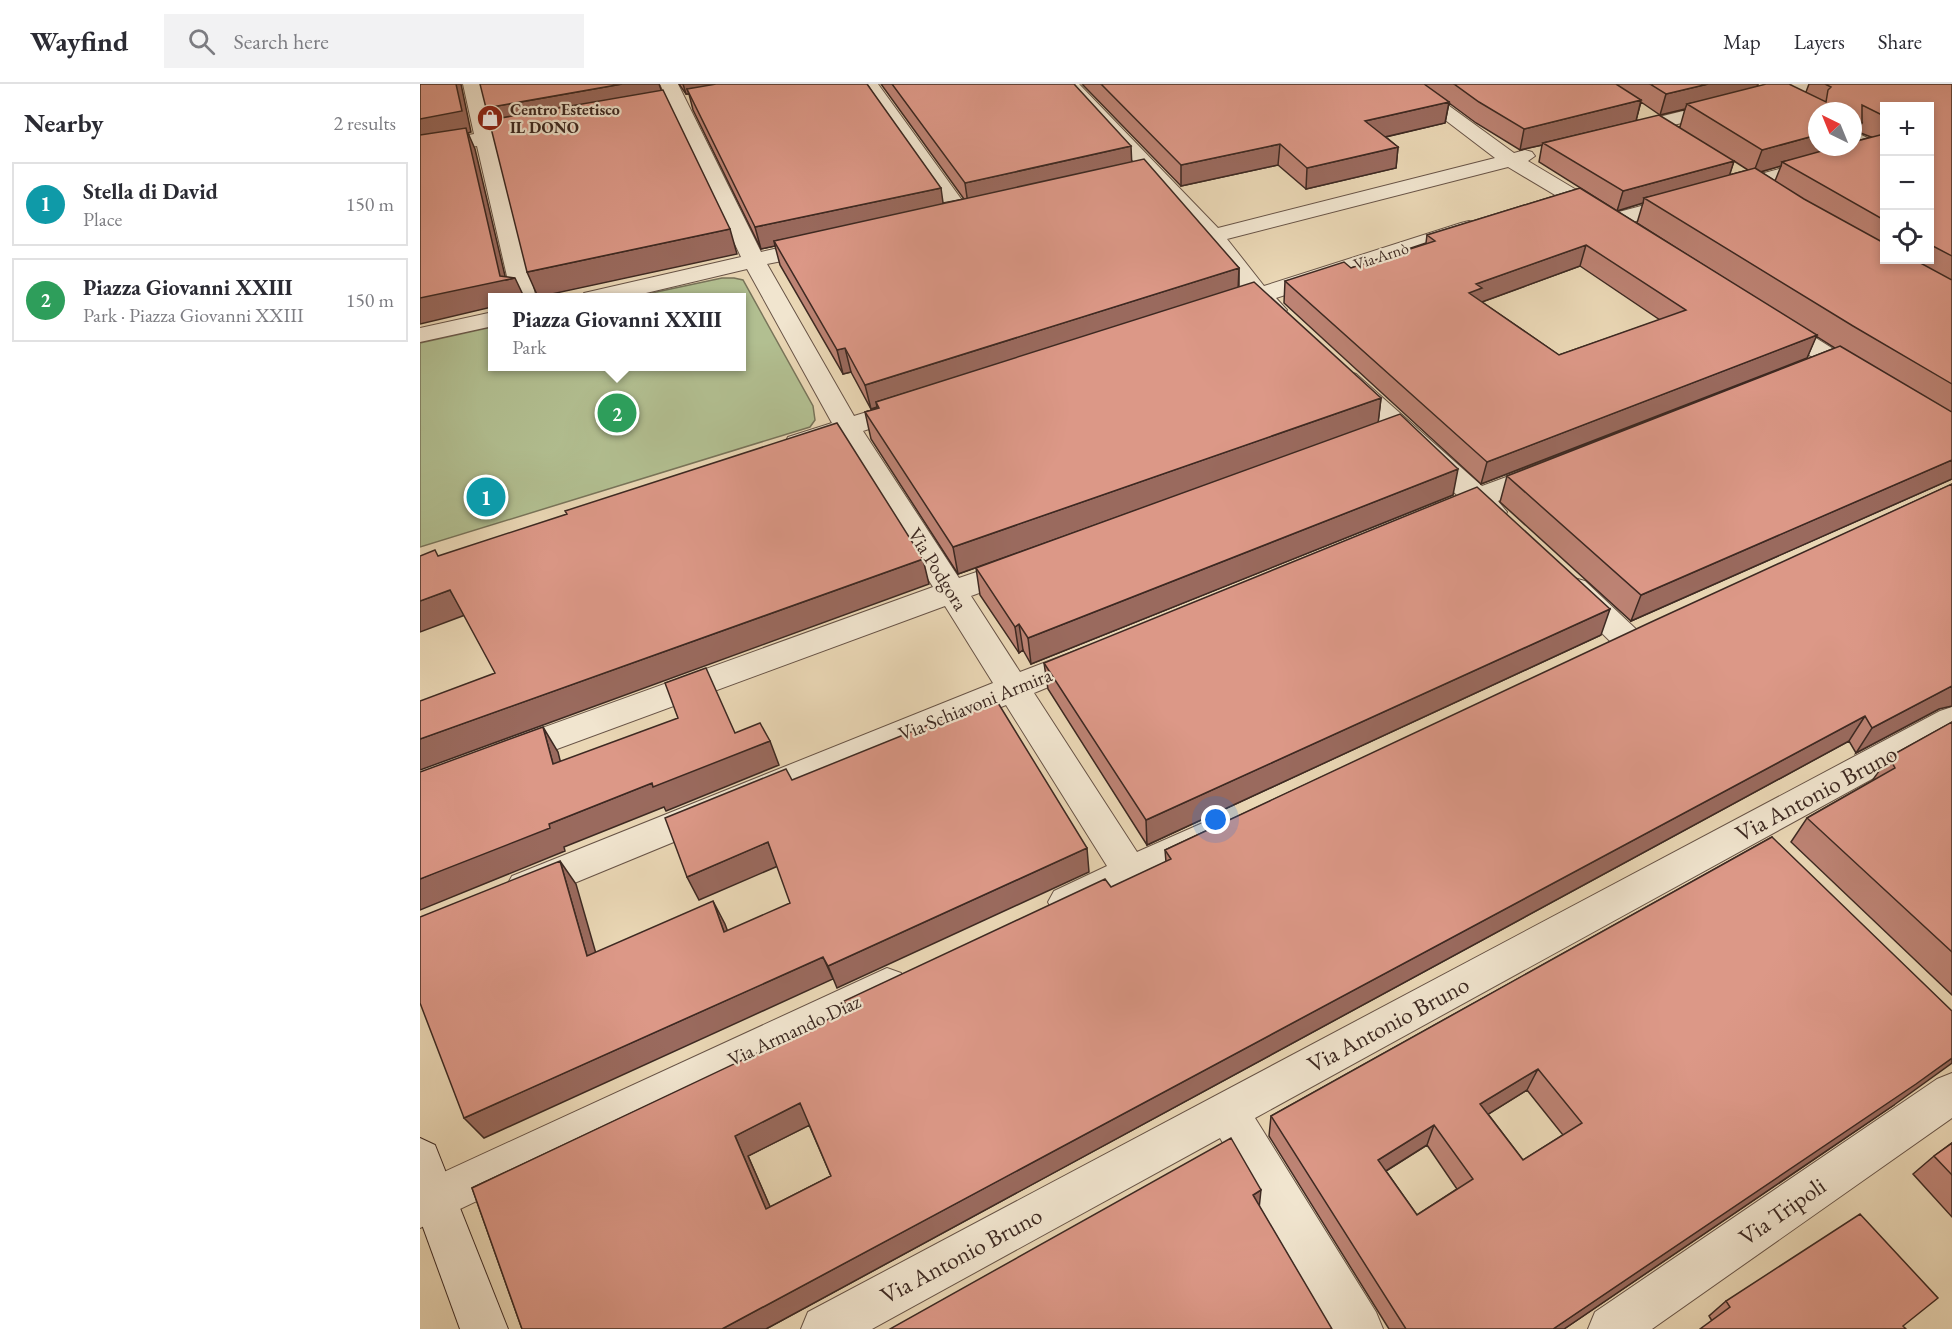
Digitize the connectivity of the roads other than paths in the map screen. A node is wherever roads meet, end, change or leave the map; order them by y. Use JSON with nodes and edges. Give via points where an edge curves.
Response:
{"nodes":[{"id":1,"x":472,"y":84,"type":"edge"},
{"id":2,"x":669,"y":84,"type":"edge"},
{"id":3,"x":868,"y":84,"type":"edge"},
{"id":4,"x":1069,"y":84,"type":"edge"},
{"id":5,"x":1407,"y":84,"type":"edge"},
{"id":6,"x":1816,"y":84,"type":"edge"},
{"id":7,"x":1766,"y":89,"type":"edge"},
{"id":8,"x":700,"y":100,"type":"edge"},
{"id":9,"x":678,"y":104,"type":"junction"},
{"id":10,"x":655,"y":108,"type":"edge"},
{"id":11,"x":1800,"y":108,"type":"edge"},
{"id":12,"x":1647,"y":117,"type":"junction"},
{"id":13,"x":553,"y":126,"type":"edge"},
{"id":14,"x":1611,"y":134,"type":"edge"},
{"id":15,"x":485,"y":138,"type":"junction"},
{"id":16,"x":1684,"y":141,"type":"edge"},
{"id":17,"x":1862,"y":142,"type":"edge"},
{"id":18,"x":420,"y":150,"type":"edge"},
{"id":19,"x":1544,"y":152,"type":"edge"},
{"id":20,"x":1862,"y":153,"type":"edge"},
{"id":21,"x":1849,"y":156,"type":"edge"},
{"id":22,"x":1511,"y":160,"type":"junction"},
{"id":23,"x":1730,"y":171,"type":"edge"},
{"id":24,"x":1150,"y":172,"type":"junction"},
{"id":25,"x":1127,"y":177,"type":"edge"},
{"id":26,"x":1749,"y":183,"type":"junction"},
{"id":27,"x":1571,"y":195,"type":"junction"},
{"id":28,"x":1776,"y":200,"type":"edge"},
{"id":29,"x":1538,"y":206,"type":"edge"},
{"id":30,"x":983,"y":209,"type":"edge"},
{"id":31,"x":961,"y":214,"type":"junction"},
{"id":32,"x":938,"y":220,"type":"edge"},
{"id":33,"x":1493,"y":220,"type":"edge"},
{"id":34,"x":1614,"y":220,"type":"junction"},
{"id":35,"x":1213,"y":236,"type":"junction"},
{"id":36,"x":1643,"y":239,"type":"edge"},
{"id":37,"x":800,"y":251,"type":"edge"},
{"id":38,"x":754,"y":261,"type":"junction"},
{"id":39,"x":523,"y":293,"type":"edge"},
{"id":40,"x":610,"y":293,"type":"edge"},
{"id":41,"x":1259,"y":296,"type":"junction"},
{"id":42,"x":1752,"y":308,"type":"edge"},
{"id":43,"x":1202,"y":314,"type":"edge"},
{"id":44,"x":488,"y":321,"type":"edge"},
{"id":45,"x":1292,"y":327,"type":"edge"},
{"id":46,"x":420,"y":335,"type":"edge"},
{"id":47,"x":1831,"y":359,"type":"junction"},
{"id":48,"x":1333,"y":365,"type":"edge"},
{"id":49,"x":1798,"y":372,"type":"edge"},
{"id":50,"x":1881,"y":390,"type":"edge"},
{"id":51,"x":927,"y":401,"type":"edge"},
{"id":52,"x":847,"y":427,"type":"junction"},
{"id":53,"x":1399,"y":428,"type":"junction"},
{"id":54,"x":1365,"y":440,"type":"edge"},
{"id":55,"x":773,"y":451,"type":"edge"},
{"id":56,"x":1566,"y":463,"type":"edge"},
{"id":57,"x":1478,"y":498,"type":"junction"},
{"id":58,"x":1423,"y":521,"type":"edge"},
{"id":59,"x":1511,"y":529,"type":"edge"},
{"id":60,"x":1042,"y":559,"type":"edge"},
{"id":61,"x":1553,"y":568,"type":"edge"},
{"id":62,"x":952,"y":591,"type":"junction"},
{"id":63,"x":1660,"y":624,"type":"edge"},
{"id":64,"x":1627,"y":639,"type":"junction"},
{"id":65,"x":1112,"y":648,"type":"edge"},
{"id":66,"x":1595,"y":654,"type":"edge"},
{"id":67,"x":1013,"y":689,"type":"junction"},
{"id":68,"x":1952,"y":720,"type":"edge"},
{"id":69,"x":476,"y":766,"type":"edge"},
{"id":70,"x":1238,"y":822,"type":"edge"},
{"id":71,"x":1130,"y":872,"type":"junction"},
{"id":72,"x":497,"y":898,"type":"edge"},
{"id":73,"x":1034,"y":918,"type":"edge"},
{"id":74,"x":916,"y":973,"type":"edge"},
{"id":75,"x":1952,"y":1093,"type":"edge"},
{"id":76,"x":1227,"y":1111,"type":"junction"},
{"id":77,"x":425,"y":1188,"type":"edge"},
{"id":78,"x":484,"y":1329,"type":"edge"},
{"id":79,"x":825,"y":1329,"type":"edge"},
{"id":80,"x":1359,"y":1329,"type":"edge"},
{"id":81,"x":1612,"y":1329,"type":"edge"}],
"edges":[{"from":1,"to":15,"type":"street"},
{"from":2,"to":9,"type":"street","name":"Via Podgora"},
{"from":3,"to":31,"type":"street"},
{"from":4,"to":24,"type":"street"},
{"from":5,"to":22,"type":"street"},
{"from":6,"to":7,"type":"street"},
{"from":7,"to":11,"type":"street"},
{"from":7,"to":12,"type":"street"},
{"from":8,"to":9,"type":"street"},
{"from":9,"to":10,"type":"street"},
{"from":9,"to":38,"type":"street","name":"Via Podgora"},
{"from":12,"to":14,"type":"street"},
{"from":12,"to":16,"type":"street"},
{"from":13,"to":15,"type":"street"},
{"from":15,"to":18,"type":"street"},
{"from":15,"to":39,"type":"street"},
{"from":17,"to":20,"type":"street","via":[[1875,149]]},
{"from":19,"to":22,"type":"street"},
{"from":21,"to":26,"type":"street"},
{"from":22,"to":27,"type":"street"},
{"from":22,"to":35,"type":"street"},
{"from":23,"to":26,"type":"street"},
{"from":24,"to":25,"type":"street"},
{"from":24,"to":35,"type":"street"},
{"from":26,"to":28,"type":"street"},
{"from":26,"to":34,"type":"street"},
{"from":27,"to":29,"type":"street"},
{"from":27,"to":34,"type":"street"},
{"from":30,"to":31,"type":"street"},
{"from":31,"to":32,"type":"street"},
{"from":33,"to":41,"type":"street","name":"Via Arnò"},
{"from":34,"to":36,"type":"street"},
{"from":35,"to":41,"type":"street"},
{"from":37,"to":38,"type":"street"},
{"from":38,"to":40,"type":"street"},
{"from":38,"to":52,"type":"street","name":"Via Podgora"},
{"from":41,"to":43,"type":"street","name":"Via Arnò"},
{"from":41,"to":45,"type":"street"},
{"from":42,"to":47,"type":"street"},
{"from":44,"to":46,"type":"street"},
{"from":47,"to":49,"type":"street"},
{"from":47,"to":50,"type":"street"},
{"from":48,"to":53,"type":"street"},
{"from":51,"to":52,"type":"street"},
{"from":52,"to":55,"type":"street"},
{"from":52,"to":62,"type":"street","name":"Via Podgora"},
{"from":53,"to":54,"type":"street"},
{"from":53,"to":57,"type":"street"},
{"from":56,"to":57,"type":"street"},
{"from":57,"to":58,"type":"street"},
{"from":57,"to":59,"type":"street"},
{"from":60,"to":62,"type":"street"},
{"from":61,"to":64,"type":"street"},
{"from":62,"to":67,"type":"street","name":"Via Podgora"},
{"from":62,"to":69,"type":"street"},
{"from":63,"to":64,"type":"street"},
{"from":64,"to":66,"type":"street"},
{"from":65,"to":67,"type":"street","name":"Via Schiavoni Armira"},
{"from":67,"to":71,"type":"street","name":"Via Podgora"},
{"from":67,"to":72,"type":"street","name":"Via Schiavoni Armira"},
{"from":68,"to":76,"type":"street","name":"Via Antonio Bruno","via":[[1762,841]]},
{"from":70,"to":71,"type":"street"},
{"from":71,"to":73,"type":"street"},
{"from":74,"to":77,"type":"street","name":"Via Armando Diaz"},
{"from":75,"to":81,"type":"street","name":"Via Tripoli"},
{"from":76,"to":79,"type":"street","name":"Via Antonio Bruno"},
{"from":76,"to":80,"type":"street"},
{"from":77,"to":78,"type":"street"}]}
